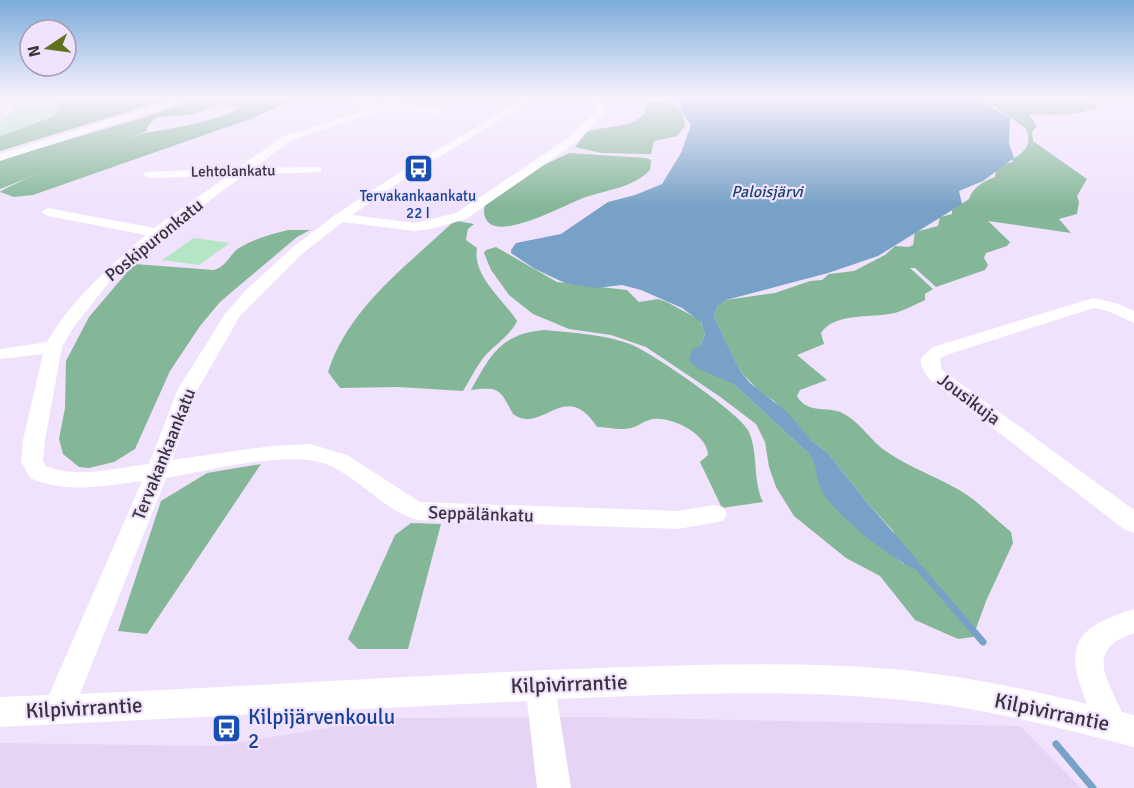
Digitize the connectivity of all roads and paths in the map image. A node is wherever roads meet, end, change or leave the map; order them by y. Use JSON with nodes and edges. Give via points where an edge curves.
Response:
{"nodes":[{"id":1,"x":76,"y":134,"type":"edge"},
{"id":2,"x":293,"y":134,"type":"edge"},
{"id":3,"x":472,"y":134,"type":"edge"},
{"id":4,"x":579,"y":134,"type":"edge"},
{"id":5,"x":285,"y":136,"type":"junction"},
{"id":6,"x":321,"y":140,"type":"dead end"},
{"id":7,"x":0,"y":158,"type":"edge"},
{"id":8,"x":317,"y":170,"type":"dead end"},
{"id":9,"x":242,"y":171,"type":"junction"},
{"id":10,"x":149,"y":174,"type":"dead end"},
{"id":11,"x":48,"y":212,"type":"dead end"},
{"id":12,"x":340,"y":218,"type":"junction"},
{"id":13,"x":156,"y":233,"type":"junction"},
{"id":14,"x":1134,"y":318,"type":"edge"},
{"id":15,"x":53,"y":347,"type":"junction"},
{"id":16,"x":0,"y":354,"type":"edge"},
{"id":17,"x":157,"y":471,"type":"junction"},
{"id":18,"x":715,"y":514,"type":"dead end"},
{"id":19,"x":1134,"y":523,"type":"edge"},
{"id":20,"x":1134,"y":621,"type":"edge"},
{"id":21,"x":541,"y":685,"type":"junction"},
{"id":22,"x":58,"y":710,"type":"junction"},
{"id":23,"x":0,"y":712,"type":"edge"},
{"id":24,"x":1123,"y":728,"type":"edge"},
{"id":25,"x":554,"y":788,"type":"edge"}],
"edges":[{"from":1,"to":7,"type":"street"},
{"from":2,"to":5,"type":"street","name":"Poskipuronkatu"},
{"from":3,"to":12,"type":"street","name":"Tervakankaankatu"},
{"from":4,"to":12,"type":"street","via":[[461,216],[409,228]]},
{"from":5,"to":6,"type":"street"},
{"from":5,"to":9,"type":"street","name":"Poskipuronkatu"},
{"from":8,"to":9,"type":"street","name":"Lehtolankatu"},
{"from":9,"to":10,"type":"street","name":"Lehtolankatu"},
{"from":9,"to":13,"type":"street","name":"Poskipuronkatu"},
{"from":11,"to":13,"type":"street"},
{"from":12,"to":17,"type":"street","name":"Tervakankaankatu","via":[[298,250],[233,314],[188,389]]},
{"from":13,"to":15,"type":"street","name":"Poskipuronkatu","via":[[98,286]]},
{"from":14,"to":19,"type":"street","name":"Jousikuja","via":[[1113,307],[1093,303],[933,352],[929,358],[929,367],[935,374]]},
{"from":15,"to":16,"type":"street"},
{"from":15,"to":17,"type":"street","name":"Poskipuronkatu","via":[[34,440],[32,461],[38,472],[74,480]]},
{"from":17,"to":18,"type":"street","name":"Seppälänkatu","via":[[277,452],[309,452],[333,456],[400,504],[417,511],[678,520]]},
{"from":17,"to":22,"type":"street","name":"Tervakankaankatu"},
{"from":20,"to":24,"type":"street","via":[[1104,631],[1088,655],[1089,667]]},
{"from":21,"to":22,"type":"street","name":"Kilpivirrantie"},
{"from":21,"to":24,"type":"street","name":"Kilpivirrantie","via":[[679,679],[894,684],[1029,705]]},
{"from":21,"to":25,"type":"street"},
{"from":22,"to":23,"type":"street","name":"Kilpivirrantie"}]}
